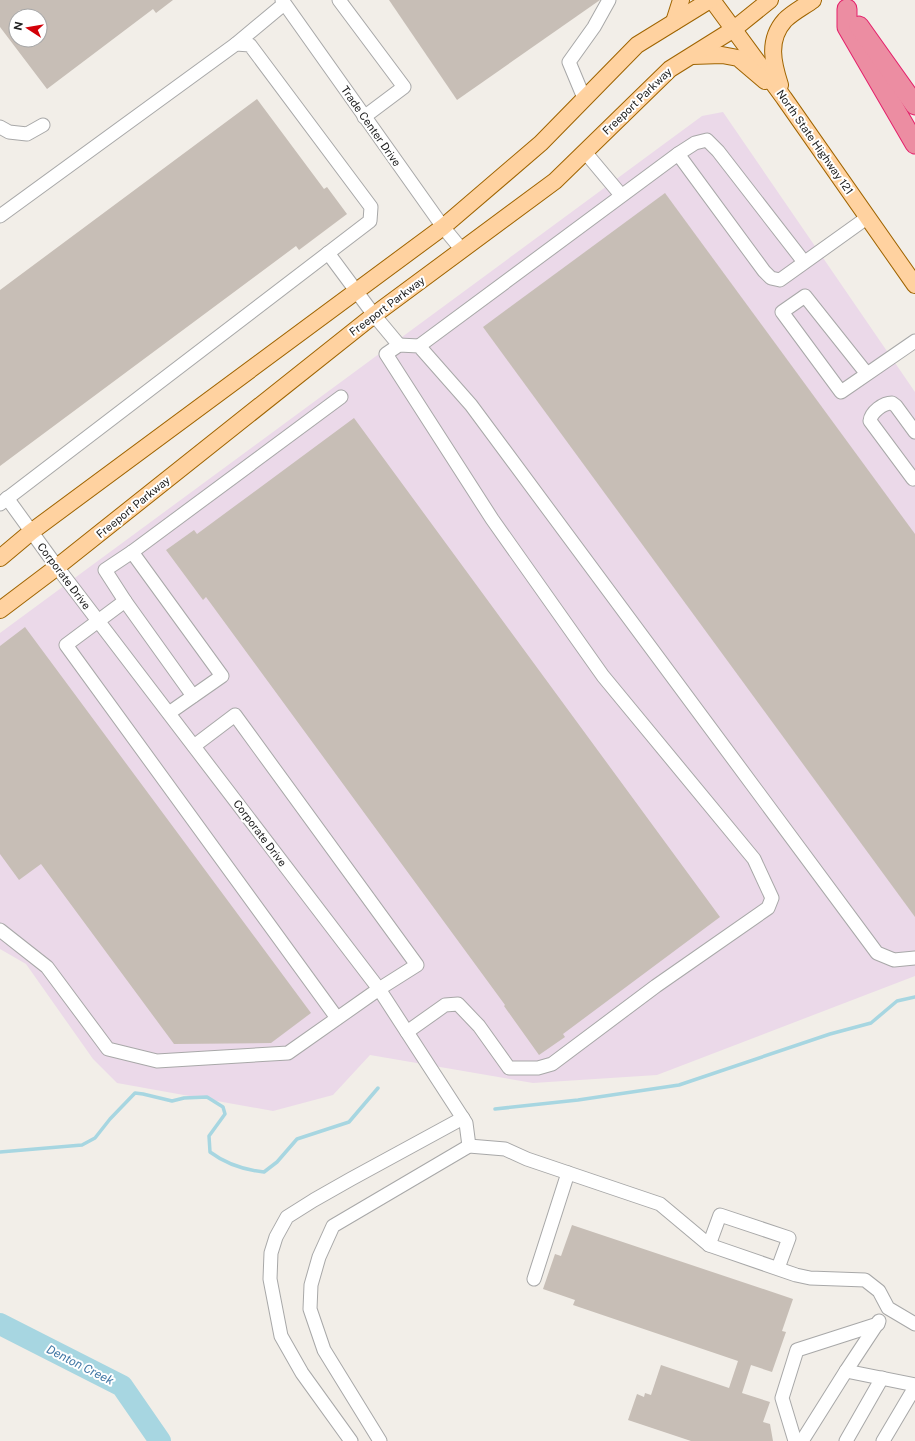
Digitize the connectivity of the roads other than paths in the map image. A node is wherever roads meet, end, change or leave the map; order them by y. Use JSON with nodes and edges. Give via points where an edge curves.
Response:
{"nodes":[{"id":1,"x":340,"y":0,"type":"edge"},
{"id":2,"x":609,"y":0,"type":"edge"},
{"id":3,"x":681,"y":0,"type":"edge"},
{"id":4,"x":711,"y":0,"type":"edge"},
{"id":5,"x":770,"y":0,"type":"edge"},
{"id":6,"x":814,"y":0,"type":"edge"},
{"id":7,"x":283,"y":2,"type":"edge"},
{"id":8,"x":844,"y":4,"type":"edge"},
{"id":9,"x":674,"y":22,"type":"junction"},
{"id":10,"x":734,"y":29,"type":"junction"},
{"id":11,"x":236,"y":44,"type":"junction"},
{"id":12,"x":691,"y":56,"type":"junction"},
{"id":13,"x":584,"y":98,"type":"junction"},
{"id":14,"x":784,"y":98,"type":"junction"},
{"id":15,"x":915,"y":105,"type":"edge"},
{"id":16,"x":364,"y":117,"type":"junction"},
{"id":17,"x":43,"y":125,"type":"dead end"},
{"id":18,"x":0,"y":127,"type":"edge"},
{"id":19,"x":915,"y":144,"type":"edge"},
{"id":20,"x":585,"y":152,"type":"junction"},
{"id":21,"x":678,"y":154,"type":"junction"},
{"id":22,"x":621,"y":195,"type":"junction"},
{"id":23,"x":0,"y":216,"type":"edge"},
{"id":24,"x":868,"y":218,"type":"junction"},
{"id":25,"x":442,"y":227,"type":"junction"},
{"id":26,"x":462,"y":250,"type":"junction"},
{"id":27,"x":328,"y":252,"type":"junction"},
{"id":28,"x":804,"y":262,"type":"junction"},
{"id":29,"x":915,"y":285,"type":"edge"},
{"id":30,"x":356,"y":291,"type":"junction"},
{"id":31,"x":374,"y":314,"type":"junction"},
{"id":32,"x":915,"y":342,"type":"edge"},
{"id":33,"x":398,"y":345,"type":"junction"},
{"id":34,"x":419,"y":346,"type":"junction"},
{"id":35,"x":868,"y":374,"type":"junction"},
{"id":36,"x":341,"y":397,"type":"dead end"},
{"id":37,"x":915,"y":432,"type":"edge"},
{"id":38,"x":914,"y":480,"type":"edge"},
{"id":39,"x":4,"y":501,"type":"edge"},
{"id":40,"x":31,"y":532,"type":"junction"},
{"id":41,"x":132,"y":552,"type":"junction"},
{"id":42,"x":0,"y":558,"type":"edge"},
{"id":43,"x":57,"y":567,"type":"junction"},
{"id":44,"x":125,"y":601,"type":"junction"},
{"id":45,"x":0,"y":610,"type":"edge"},
{"id":46,"x":98,"y":622,"type":"junction"},
{"id":47,"x":193,"y":696,"type":"junction"},
{"id":48,"x":169,"y":713,"type":"junction"},
{"id":49,"x":194,"y":746,"type":"junction"},
{"id":50,"x":0,"y":930,"type":"edge"},
{"id":51,"x":915,"y":958,"type":"edge"},
{"id":52,"x":379,"y":989,"type":"junction"},
{"id":53,"x":337,"y":1018,"type":"junction"},
{"id":54,"x":407,"y":1032,"type":"junction"},
{"id":55,"x":463,"y":1118,"type":"junction"},
{"id":56,"x":469,"y":1146,"type":"junction"},
{"id":57,"x":568,"y":1173,"type":"junction"},
{"id":58,"x":709,"y":1245,"type":"junction"},
{"id":59,"x":778,"y":1268,"type":"junction"},
{"id":60,"x":534,"y":1279,"type":"dead end"},
{"id":61,"x":888,"y":1308,"type":"junction"},
{"id":62,"x":878,"y":1324,"type":"junction"},
{"id":63,"x":915,"y":1324,"type":"edge"},
{"id":64,"x":846,"y":1371,"type":"junction"},
{"id":65,"x":882,"y":1378,"type":"junction"},
{"id":66,"x":915,"y":1386,"type":"edge"},
{"id":67,"x":351,"y":1441,"type":"edge"},
{"id":68,"x":380,"y":1441,"type":"edge"},
{"id":69,"x":795,"y":1441,"type":"edge"},
{"id":70,"x":802,"y":1441,"type":"edge"},
{"id":71,"x":846,"y":1441,"type":"edge"},
{"id":72,"x":883,"y":1441,"type":"edge"}],
"edges":[{"from":1,"to":16,"type":"street","via":[[404,87]]},
{"from":2,"to":13,"type":"street","via":[[594,27],[569,62]]},
{"from":3,"to":9,"type":"main road"},
{"from":4,"to":9,"type":"main road"},
{"from":4,"to":10,"type":"main road","name":"North State Highway 121"},
{"from":5,"to":10,"type":"main road","name":"Freeport Parkway"},
{"from":6,"to":14,"type":"main road","via":[[786,20],[777,33],[772,48],[773,63]]},
{"from":7,"to":11,"type":"street"},
{"from":7,"to":16,"type":"street","name":"Trade Center Drive"},
{"from":8,"to":15,"type":"highway"},
{"from":8,"to":19,"type":"highway","via":[[847,27]]},
{"from":9,"to":13,"type":"main road","via":[[637,45]]},
{"from":10,"to":12,"type":"main road","name":"Freeport Parkway"},
{"from":10,"to":14,"type":"main road","name":"North State Highway 121"},
{"from":11,"to":23,"type":"street"},
{"from":11,"to":27,"type":"street","via":[[250,45],[371,207],[370,221]]},
{"from":12,"to":14,"type":"main road","via":[[722,55],[738,58]]},
{"from":12,"to":20,"type":"main road","name":"Freeport Parkway","via":[[670,69]]},
{"from":13,"to":25,"type":"main road","via":[[541,144]]},
{"from":14,"to":24,"type":"main road","name":"North State Highway 121"},
{"from":16,"to":25,"type":"street","name":"Trade Center Drive"},
{"from":17,"to":18,"type":"street","via":[[27,134],[9,132]]},
{"from":20,"to":22,"type":"street"},
{"from":20,"to":26,"type":"main road","name":"Freeport Parkway","via":[[555,181]]},
{"from":21,"to":22,"type":"street"},
{"from":21,"to":28,"type":"street","via":[[695,143],[707,140]]},
{"from":21,"to":28,"type":"street","via":[[771,278],[780,280]]},
{"from":22,"to":34,"type":"street"},
{"from":24,"to":28,"type":"street"},
{"from":24,"to":29,"type":"main road","name":"North State Highway 121"},
{"from":25,"to":26,"type":"street","name":"Trade Center Drive"},
{"from":25,"to":30,"type":"main road"},
{"from":26,"to":31,"type":"main road","name":"Freeport Parkway"},
{"from":27,"to":30,"type":"street"},
{"from":27,"to":39,"type":"street"},
{"from":30,"to":31,"type":"street"},
{"from":30,"to":40,"type":"main road"},
{"from":31,"to":33,"type":"street"},
{"from":31,"to":43,"type":"main road","name":"Freeport Parkway"},
{"from":32,"to":35,"type":"street"},
{"from":33,"to":34,"type":"street"},
{"from":33,"to":54,"type":"street","via":[[386,354],[492,519],[603,676],[754,859],[772,898],[768,908],[656,986],[552,1064],[538,1068],[509,1068],[479,1026],[458,1004],[445,1005]]},
{"from":34,"to":51,"type":"street","via":[[476,411],[877,953],[894,960]]},
{"from":35,"to":35,"type":"street","via":[[841,392],[782,312],[805,296]]},
{"from":36,"to":41,"type":"street"},
{"from":37,"to":38,"type":"street","via":[[892,403],[887,403],[871,416],[870,421]]},
{"from":39,"to":40,"type":"street","name":"Corporate Drive"},
{"from":40,"to":42,"type":"main road"},
{"from":40,"to":43,"type":"street","name":"Corporate Drive"},
{"from":41,"to":44,"type":"street","via":[[105,570]]},
{"from":41,"to":47,"type":"street","via":[[222,676]]},
{"from":43,"to":45,"type":"main road","name":"Freeport Parkway"},
{"from":43,"to":46,"type":"street","name":"Corporate Drive"},
{"from":44,"to":46,"type":"street"},
{"from":44,"to":47,"type":"street"},
{"from":46,"to":48,"type":"street","name":"Corporate Drive"},
{"from":46,"to":53,"type":"street","via":[[66,645]]},
{"from":47,"to":48,"type":"street"},
{"from":48,"to":49,"type":"street","name":"Corporate Drive"},
{"from":49,"to":52,"type":"street","name":"Corporate Drive"},
{"from":49,"to":52,"type":"street","via":[[235,715],[417,965]]},
{"from":50,"to":53,"type":"street","via":[[47,967],[108,1049],[157,1061],[288,1053]]},
{"from":52,"to":53,"type":"street"},
{"from":52,"to":54,"type":"street","name":"Corporate Drive"},
{"from":54,"to":55,"type":"street","name":"Corporate Drive"},
{"from":55,"to":56,"type":"street","name":"Corporate Drive"},
{"from":55,"to":67,"type":"street","via":[[350,1179],[287,1218],[274,1242],[270,1279],[281,1336],[302,1373]]},
{"from":56,"to":57,"type":"street","via":[[505,1149]]},
{"from":56,"to":68,"type":"street","via":[[333,1226],[319,1257],[311,1285],[310,1309],[324,1350]]},
{"from":57,"to":58,"type":"street","via":[[660,1204]]},
{"from":57,"to":60,"type":"street"},
{"from":58,"to":59,"type":"street"},
{"from":58,"to":59,"type":"street","via":[[720,1215],[789,1238]]},
{"from":59,"to":61,"type":"street","via":[[810,1278],[865,1280],[879,1291]]},
{"from":61,"to":62,"type":"street"},
{"from":61,"to":63,"type":"street"},
{"from":62,"to":64,"type":"street"},
{"from":62,"to":69,"type":"street","via":[[797,1350],[782,1398]]},
{"from":64,"to":65,"type":"street"},
{"from":64,"to":70,"type":"street"},
{"from":65,"to":66,"type":"street"},
{"from":65,"to":71,"type":"street"},
{"from":66,"to":72,"type":"street"}]}
